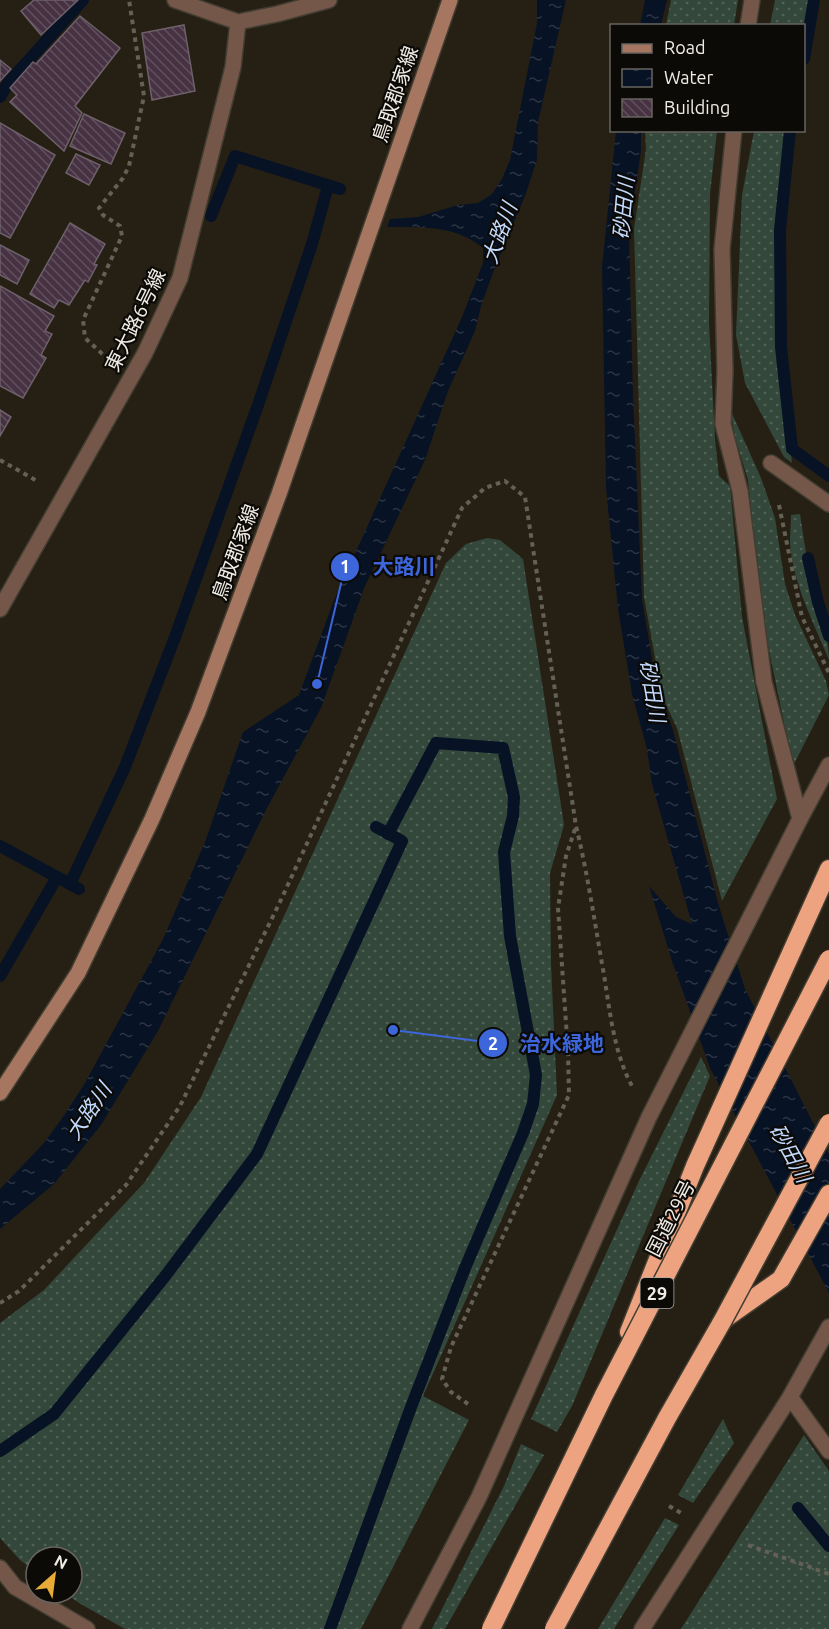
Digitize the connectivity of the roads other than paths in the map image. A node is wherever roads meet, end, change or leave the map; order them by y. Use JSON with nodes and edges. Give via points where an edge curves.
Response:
{"nodes":[{"id":1,"x":175,"y":0,"type":"edge"},
{"id":2,"x":329,"y":0,"type":"edge"},
{"id":3,"x":450,"y":0,"type":"edge"},
{"id":4,"x":752,"y":0,"type":"edge"},
{"id":5,"x":238,"y":22,"type":"junction"},
{"id":6,"x":748,"y":24,"type":"edge"},
{"id":7,"x":734,"y":132,"type":"edge"},
{"id":8,"x":771,"y":463,"type":"road end"},
{"id":9,"x":829,"y":504,"type":"edge"},
{"id":10,"x":0,"y":609,"type":"edge"},
{"id":11,"x":829,"y":765,"type":"edge"},
{"id":12,"x":800,"y":819,"type":"junction"},
{"id":13,"x":826,"y":875,"type":"edge"},
{"id":14,"x":829,"y":959,"type":"edge"},
{"id":15,"x":0,"y":1093,"type":"edge"},
{"id":16,"x":829,"y":1124,"type":"edge"},
{"id":17,"x":829,"y":1194,"type":"edge"},
{"id":18,"x":723,"y":1320,"type":"junction"},
{"id":19,"x":829,"y":1327,"type":"edge"},
{"id":20,"x":604,"y":1395,"type":"junction"},
{"id":21,"x":790,"y":1397,"type":"junction"},
{"id":22,"x":829,"y":1451,"type":"edge"},
{"id":23,"x":0,"y":1568,"type":"edge"},
{"id":24,"x":7,"y":1587,"type":"edge"},
{"id":25,"x":87,"y":1629,"type":"edge"},
{"id":26,"x":410,"y":1629,"type":"edge"},
{"id":27,"x":491,"y":1629,"type":"edge"},
{"id":28,"x":554,"y":1629,"type":"edge"},
{"id":29,"x":642,"y":1629,"type":"edge"}],
"edges":[{"from":1,"to":5,"type":"street"},
{"from":2,"to":5,"type":"street"},
{"from":3,"to":15,"type":"main road","name":"鳥取郡家線","via":[[279,494],[198,712],[78,973]]},
{"from":4,"to":6,"type":"street"},
{"from":5,"to":10,"type":"street","name":"東大路6号線","via":[[230,79],[180,278],[133,375]]},
{"from":7,"to":12,"type":"street","via":[[722,249],[723,424],[740,491],[764,682]]},
{"from":8,"to":9,"type":"street"},
{"from":11,"to":12,"type":"street"},
{"from":12,"to":26,"type":"street","via":[[650,1117],[479,1497]]},
{"from":13,"to":20,"type":"highway","bridge":true,"via":[[695,1166]]},
{"from":14,"to":20,"type":"highway","name":"国道29号","number":"29","bridge":true},
{"from":16,"to":18,"type":"highway","bridge":true},
{"from":17,"to":18,"type":"highway","via":[[781,1279]]},
{"from":18,"to":28,"type":"highway","bridge":true},
{"from":19,"to":21,"type":"street"},
{"from":20,"to":27,"type":"highway","name":"国道29号","number":"29","bridge":true},
{"from":21,"to":22,"type":"street"},
{"from":21,"to":29,"type":"street"},
{"from":23,"to":24,"type":"street"},
{"from":24,"to":25,"type":"street"}]}
